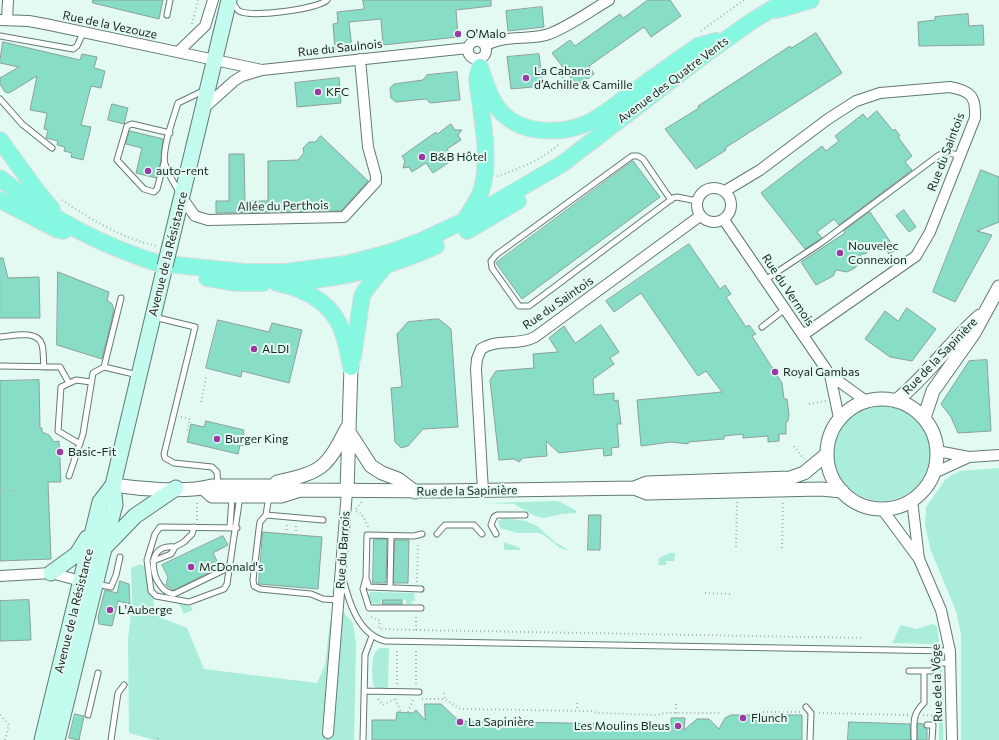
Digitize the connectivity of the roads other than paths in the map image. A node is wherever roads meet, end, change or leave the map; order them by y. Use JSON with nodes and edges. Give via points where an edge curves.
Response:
{"nodes":[{"id":1,"x":8,"y":0,"type":"edge"},
{"id":2,"x":170,"y":0,"type":"edge"},
{"id":3,"x":213,"y":0,"type":"edge"},
{"id":4,"x":327,"y":0,"type":"edge"},
{"id":5,"x":610,"y":0,"type":"edge"},
{"id":6,"x":787,"y":0,"type":"edge"},
{"id":7,"x":811,"y":0,"type":"edge"},
{"id":8,"x":233,"y":4,"type":"edge"},
{"id":9,"x":764,"y":14,"type":"junction"},
{"id":10,"x":167,"y":15,"type":"dead end"},
{"id":11,"x":4,"y":20,"type":"edge"},
{"id":12,"x":83,"y":32,"type":"junction"},
{"id":13,"x":0,"y":36,"type":"edge"},
{"id":14,"x":732,"y":36,"type":"junction"},
{"id":15,"x":178,"y":52,"type":"junction"},
{"id":16,"x":478,"y":55,"type":"junction"},
{"id":17,"x":360,"y":59,"type":"junction"},
{"id":18,"x":215,"y":60,"type":"junction"},
{"id":19,"x":262,"y":70,"type":"junction"},
{"id":20,"x":208,"y":89,"type":"junction"},
{"id":21,"x":0,"y":99,"type":"edge"},
{"id":22,"x":203,"y":109,"type":"junction"},
{"id":23,"x":170,"y":133,"type":"junction"},
{"id":24,"x":0,"y":140,"type":"edge"},
{"id":25,"x":52,"y":148,"type":"dead end"},
{"id":26,"x":960,"y":156,"type":"junction"},
{"id":27,"x":164,"y":163,"type":"junction"},
{"id":28,"x":562,"y":164,"type":"junction"},
{"id":29,"x":0,"y":178,"type":"edge"},
{"id":30,"x":725,"y":191,"type":"junction"},
{"id":31,"x":0,"y":200,"type":"edge"},
{"id":32,"x":671,"y":200,"type":"junction"},
{"id":33,"x":698,"y":201,"type":"junction"},
{"id":34,"x":180,"y":205,"type":"junction"},
{"id":35,"x":700,"y":216,"type":"junction"},
{"id":36,"x":724,"y":220,"type":"junction"},
{"id":37,"x":464,"y":221,"type":"junction"},
{"id":38,"x":63,"y":222,"type":"junction"},
{"id":39,"x":91,"y":237,"type":"junction"},
{"id":40,"x":156,"y":263,"type":"junction"},
{"id":41,"x":385,"y":266,"type":"junction"},
{"id":42,"x":765,"y":280,"type":"junction"},
{"id":43,"x":277,"y":283,"type":"junction"},
{"id":44,"x":999,"y":287,"type":"edge"},
{"id":45,"x":121,"y":298,"type":"dead end"},
{"id":46,"x":785,"y":309,"type":"junction"},
{"id":47,"x":984,"y":312,"type":"junction"},
{"id":48,"x":153,"y":317,"type":"junction"},
{"id":49,"x":762,"y":327,"type":"dead end"},
{"id":50,"x":803,"y":336,"type":"junction"},
{"id":51,"x":0,"y":337,"type":"edge"},
{"id":52,"x":0,"y":366,"type":"edge"},
{"id":53,"x":44,"y":367,"type":"junction"},
{"id":54,"x":104,"y":367,"type":"junction"},
{"id":55,"x":351,"y":367,"type":"junction"},
{"id":56,"x":139,"y":375,"type":"junction"},
{"id":57,"x":830,"y":375,"type":"junction"},
{"id":58,"x":91,"y":382,"type":"junction"},
{"id":59,"x":69,"y":383,"type":"junction"},
{"id":60,"x":896,"y":400,"type":"junction"},
{"id":61,"x":866,"y":401,"type":"junction"},
{"id":62,"x":839,"y":418,"type":"junction"},
{"id":63,"x":924,"y":418,"type":"junction"},
{"id":64,"x":349,"y":427,"type":"junction"},
{"id":65,"x":80,"y":444,"type":"junction"},
{"id":66,"x":937,"y":451,"type":"junction"},
{"id":67,"x":827,"y":454,"type":"junction"},
{"id":68,"x":999,"y":455,"type":"edge"},
{"id":69,"x":970,"y":457,"type":"junction"},
{"id":70,"x":934,"y":473,"type":"junction"},
{"id":71,"x":69,"y":476,"type":"dead end"},
{"id":72,"x":113,"y":485,"type":"junction"},
{"id":73,"x":218,"y":486,"type":"junction"},
{"id":74,"x":176,"y":488,"type":"junction"},
{"id":75,"x":200,"y":488,"type":"junction"},
{"id":76,"x":634,"y":488,"type":"junction"},
{"id":77,"x":265,"y":491,"type":"junction"},
{"id":78,"x":346,"y":491,"type":"junction"},
{"id":79,"x":484,"y":491,"type":"junction"},
{"id":80,"x":842,"y":491,"type":"junction"},
{"id":81,"x":415,"y":492,"type":"junction"},
{"id":82,"x":236,"y":496,"type":"junction"},
{"id":83,"x":912,"y":500,"type":"junction"},
{"id":84,"x":882,"y":508,"type":"junction"},
{"id":85,"x":266,"y":515,"type":"junction"},
{"id":86,"x":525,"y":515,"type":"dead end"},
{"id":87,"x":323,"y":520,"type":"dead end"},
{"id":88,"x":95,"y":525,"type":"junction"},
{"id":89,"x":195,"y":527,"type":"junction"},
{"id":90,"x":230,"y":527,"type":"junction"},
{"id":91,"x":237,"y":528,"type":"junction"},
{"id":92,"x":420,"y":534,"type":"road end"},
{"id":93,"x":437,"y":534,"type":"dead end"},
{"id":94,"x":482,"y":534,"type":"dead end"},
{"id":95,"x":496,"y":534,"type":"dead end"},
{"id":96,"x":391,"y":536,"type":"junction"},
{"id":97,"x":175,"y":547,"type":"junction"},
{"id":98,"x":104,"y":548,"type":"junction"},
{"id":99,"x":120,"y":557,"type":"dead end"},
{"id":100,"x":919,"y":559,"type":"junction"},
{"id":101,"x":153,"y":561,"type":"junction"},
{"id":102,"x":230,"y":567,"type":"junction"},
{"id":103,"x":341,"y":570,"type":"junction"},
{"id":104,"x":51,"y":573,"type":"junction"},
{"id":105,"x":0,"y":576,"type":"edge"},
{"id":106,"x":366,"y":578,"type":"junction"},
{"id":107,"x":89,"y":582,"type":"junction"},
{"id":108,"x":390,"y":588,"type":"junction"},
{"id":109,"x":419,"y":589,"type":"road end"},
{"id":110,"x":339,"y":600,"type":"junction"},
{"id":111,"x":418,"y":608,"type":"road end"},
{"id":112,"x":372,"y":636,"type":"junction"},
{"id":113,"x":950,"y":651,"type":"junction"},
{"id":114,"x":951,"y":663,"type":"junction"},
{"id":115,"x":909,"y":671,"type":"dead end"},
{"id":116,"x":924,"y":671,"type":"junction"},
{"id":117,"x":98,"y":673,"type":"dead end"},
{"id":118,"x":124,"y":685,"type":"dead end"},
{"id":119,"x":364,"y":691,"type":"junction"},
{"id":120,"x":417,"y":692,"type":"road end"},
{"id":121,"x":806,"y":707,"type":"dead end"},
{"id":122,"x":88,"y":716,"type":"dead end"},
{"id":123,"x":927,"y":724,"type":"dead end"},
{"id":124,"x":328,"y":733,"type":"dead end"},
{"id":125,"x":914,"y":738,"type":"dead end"},
{"id":126,"x":42,"y":740,"type":"edge"},
{"id":127,"x":57,"y":740,"type":"edge"},
{"id":128,"x":111,"y":740,"type":"edge"},
{"id":129,"x":364,"y":740,"type":"edge"},
{"id":130,"x":810,"y":740,"type":"edge"},
{"id":131,"x":932,"y":740,"type":"edge"},
{"id":132,"x":952,"y":740,"type":"edge"}],
"edges":[{"from":1,"to":11,"type":"street"},
{"from":2,"to":10,"type":"lane"},
{"from":3,"to":15,"type":"street","via":[[205,26]]},
{"from":4,"to":8,"type":"lane","via":[[310,8],[256,13]]},
{"from":5,"to":16,"type":"street","name":"Rue du Saulnois","via":[[550,33],[497,41]]},
{"from":6,"to":9,"type":"main road","name":"Avenue des Quatre Vents"},
{"from":7,"to":9,"type":"main road"},
{"from":8,"to":18,"type":"main road","name":"Avenue de la Résistance","via":[[224,20]]},
{"from":9,"to":14,"type":"main road","name":"Avenue des Quatre Vents"},
{"from":11,"to":12,"type":"street","name":"Rue de la Vezouze","via":[[29,21]]},
{"from":12,"to":13,"type":"lane","via":[[73,49]]},
{"from":12,"to":15,"type":"street","name":"Rue de la Vezouze"},
{"from":14,"to":16,"type":"main road","via":[[698,46],[596,119],[563,129],[532,129],[506,117],[493,100]]},
{"from":14,"to":28,"type":"main road","name":"Avenue des Quatre Vents"},
{"from":15,"to":18,"type":"street","name":"Rue de la Vezouze"},
{"from":16,"to":17,"type":"street","name":"Rue du Saulnois"},
{"from":16,"to":37,"type":"main road","via":[[477,80],[485,176],[482,190]]},
{"from":17,"to":19,"type":"street","name":"Rue du Saulnois"},
{"from":17,"to":34,"type":"street","name":"Allée du Perthois","via":[[368,146],[376,176],[374,186],[344,217],[208,220],[195,216]]},
{"from":18,"to":19,"type":"street","name":"Rue du Saulnois"},
{"from":18,"to":20,"type":"main road","name":"Avenue de la Résistance"},
{"from":19,"to":22,"type":"street","via":[[234,81]]},
{"from":20,"to":22,"type":"main road","name":"Avenue de la Résistance"},
{"from":20,"to":23,"type":"lane","via":[[178,103]]},
{"from":21,"to":25,"type":"lane","via":[[22,124]]},
{"from":22,"to":34,"type":"main road","name":"Avenue de la Résistance"},
{"from":23,"to":27,"type":"lane"},
{"from":23,"to":27,"type":"lane","via":[[132,124],[127,126],[117,160],[144,189],[154,192]]},
{"from":24,"to":38,"type":"main road"},
{"from":26,"to":30,"type":"street","name":"Rue du Saintois","via":[[975,118],[975,104],[968,93],[950,87],[880,93],[845,108],[760,170]]},
{"from":26,"to":42,"type":"lane","via":[[948,152],[939,155],[821,243]]},
{"from":26,"to":50,"type":"street","name":"Rue du Saintois","via":[[930,232],[916,256]]},
{"from":27,"to":34,"type":"lane"},
{"from":28,"to":37,"type":"main road","name":"Avenue des Quatre Vents"},
{"from":28,"to":41,"type":"main road","name":"Avenue des Quatre Vents","via":[[538,188],[494,216],[430,248]]},
{"from":29,"to":38,"type":"main road","name":"Avenue des Quatre Vents","via":[[26,199]]},
{"from":30,"to":33,"type":"street","via":[[708,189],[700,195]]},
{"from":30,"to":36,"type":"street","via":[[732,206]]},
{"from":31,"to":39,"type":"main road","via":[[56,229]]},
{"from":32,"to":32,"type":"lane","via":[[530,306],[519,306],[492,268],[491,261],[496,255],[632,156],[643,159]]},
{"from":32,"to":33,"type":"lane","via":[[677,197]]},
{"from":33,"to":35,"type":"street"},
{"from":34,"to":48,"type":"main road","name":"Avenue de la Résistance","bridge":true},
{"from":35,"to":36,"type":"street","via":[[710,223]]},
{"from":35,"to":79,"type":"street","name":"Rue du Saintois","via":[[535,337],[525,341],[495,342],[481,349],[476,359],[476,369]]},
{"from":36,"to":42,"type":"street","name":"Rue du Vermois"},
{"from":37,"to":40,"type":"main road","name":"Avenue des Quatre Vents","via":[[388,253],[320,268],[285,272],[245,272]]},
{"from":38,"to":39,"type":"main road","name":"Avenue des Quatre Vents"},
{"from":39,"to":40,"type":"main road","name":"Avenue des Quatre Vents","via":[[128,254]]},
{"from":40,"to":43,"type":"main road","name":"Avenue des Quatre Vents","via":[[211,279]]},
{"from":41,"to":43,"type":"main road","name":"Avenue des Quatre Vents","via":[[329,278]]},
{"from":41,"to":55,"type":"main road","via":[[362,296]]},
{"from":42,"to":46,"type":"street","name":"Rue du Vermois"},
{"from":43,"to":55,"type":"main road","via":[[300,288],[331,312],[343,333]]},
{"from":44,"to":47,"type":"street","name":"Rue de la Sapinière"},
{"from":45,"to":54,"type":"lane"},
{"from":46,"to":49,"type":"lane"},
{"from":46,"to":50,"type":"street","name":"Rue du Vermois"},
{"from":47,"to":60,"type":"street","name":"Rue de la Sapinière","via":[[911,389]]},
{"from":47,"to":63,"type":"street","name":"Rue de la Sapinière","via":[[974,333],[933,391]]},
{"from":48,"to":56,"type":"main road","name":"Avenue de la Résistance"},
{"from":48,"to":73,"type":"lane","via":[[195,327],[165,458],[174,463],[212,466],[217,472]]},
{"from":50,"to":57,"type":"street","name":"Rue du Vermois"},
{"from":51,"to":53,"type":"lane","via":[[33,335],[40,339]]},
{"from":52,"to":53,"type":"lane"},
{"from":53,"to":59,"type":"lane","via":[[60,367]]},
{"from":54,"to":56,"type":"lane"},
{"from":54,"to":58,"type":"lane","via":[[94,373]]},
{"from":55,"to":64,"type":"street","name":"Rue du Barrois"},
{"from":56,"to":72,"type":"main road","name":"Avenue de la Résistance"},
{"from":57,"to":61,"type":"street","name":"Rue du Vermois"},
{"from":57,"to":62,"type":"street","name":"Rue du Vermois"},
{"from":58,"to":59,"type":"lane","via":[[76,380]]},
{"from":58,"to":65,"type":"lane"},
{"from":59,"to":65,"type":"lane","via":[[61,387],[58,431]]},
{"from":60,"to":61,"type":"street"},
{"from":60,"to":63,"type":"street","via":[[914,409]]},
{"from":61,"to":62,"type":"street","via":[[851,408]]},
{"from":62,"to":67,"type":"street","via":[[829,438]]},
{"from":63,"to":66,"type":"street","via":[[932,430]]},
{"from":64,"to":77,"type":"street","via":[[333,455],[318,470]]},
{"from":64,"to":78,"type":"street","name":"Rue du Barrois"},
{"from":64,"to":81,"type":"street","via":[[372,466],[398,479]]},
{"from":65,"to":71,"type":"lane"},
{"from":66,"to":69,"type":"street"},
{"from":66,"to":70,"type":"street"},
{"from":67,"to":76,"type":"street","name":"Rue de la Sapinière","via":[[804,473],[790,478],[647,483]]},
{"from":67,"to":80,"type":"street","via":[[830,472]]},
{"from":68,"to":69,"type":"street"},
{"from":69,"to":70,"type":"street"},
{"from":70,"to":83,"type":"street","via":[[924,490]]},
{"from":72,"to":74,"type":"street","name":"Rue de la Sapinière"},
{"from":72,"to":88,"type":"main road","name":"Avenue de la Résistance","via":[[100,502]]},
{"from":72,"to":98,"type":"main road","name":"Avenue de la Résistance","via":[[115,505]]},
{"from":73,"to":75,"type":"street","name":"Rue de la Sapinière"},
{"from":73,"to":77,"type":"street","name":"Rue de la Sapinière"},
{"from":74,"to":75,"type":"street","name":"Rue de la Sapinière"},
{"from":74,"to":98,"type":"main road","via":[[135,516]]},
{"from":75,"to":82,"type":"street","name":"Rue de la Sapinière","via":[[212,496]]},
{"from":76,"to":79,"type":"street","name":"Rue de la Sapinière"},
{"from":76,"to":80,"type":"street","name":"Rue de la Sapinière","via":[[647,493],[821,489]]},
{"from":77,"to":78,"type":"street","name":"Rue de la Sapinière","via":[[288,486],[300,490]]},
{"from":77,"to":82,"type":"street","name":"Rue de la Sapinière"},
{"from":77,"to":85,"type":"lane"},
{"from":78,"to":81,"type":"street","name":"Rue de la Sapinière"},
{"from":78,"to":103,"type":"street","name":"Rue du Barrois"},
{"from":79,"to":81,"type":"street","name":"Rue de la Sapinière"},
{"from":80,"to":84,"type":"street","via":[[861,504]]},
{"from":82,"to":90,"type":"lane"},
{"from":82,"to":91,"type":"lane"},
{"from":83,"to":84,"type":"street","via":[[898,506]]},
{"from":83,"to":100,"type":"street","name":"Rue de la Vôge"},
{"from":84,"to":100,"type":"street","name":"Rue de la Vôge"},
{"from":85,"to":87,"type":"lane"},
{"from":85,"to":110,"type":"lane","via":[[260,522],[254,586]]},
{"from":86,"to":95,"type":"lane","via":[[497,515],[491,525]]},
{"from":88,"to":104,"type":"main road","via":[[77,554]]},
{"from":88,"to":107,"type":"main road","name":"Avenue de la Résistance"},
{"from":89,"to":90,"type":"lane"},
{"from":89,"to":97,"type":"lane","via":[[192,534]]},
{"from":89,"to":102,"type":"lane","via":[[164,526],[157,531],[147,560],[151,591],[156,596],[189,602],[224,589]]},
{"from":90,"to":91,"type":"lane"},
{"from":91,"to":102,"type":"lane"},
{"from":92,"to":96,"type":"lane"},
{"from":93,"to":94,"type":"lane","via":[[445,525],[474,525]]},
{"from":96,"to":106,"type":"lane","via":[[367,535]]},
{"from":96,"to":108,"type":"lane"},
{"from":97,"to":101,"type":"lane","via":[[171,554]]},
{"from":97,"to":101,"type":"lane","via":[[159,550]]},
{"from":98,"to":107,"type":"main road","name":"Avenue de la Résistance"},
{"from":99,"to":107,"type":"lane","via":[[111,588]]},
{"from":100,"to":113,"type":"street","name":"Rue de la Vôge","via":[[941,610]]},
{"from":101,"to":102,"type":"lane","via":[[153,570],[164,591],[174,594]]},
{"from":103,"to":110,"type":"street","name":"Rue du Barrois"},
{"from":103,"to":112,"type":"lane","via":[[347,596],[364,629]]},
{"from":104,"to":105,"type":"street"},
{"from":104,"to":107,"type":"street"},
{"from":106,"to":108,"type":"lane","via":[[369,588]]},
{"from":106,"to":111,"type":"lane","via":[[363,589],[369,608]]},
{"from":107,"to":126,"type":"main road","name":"Avenue de la Résistance"},
{"from":107,"to":127,"type":"main road","name":"Avenue de la Résistance","via":[[76,639],[78,654]]},
{"from":108,"to":109,"type":"lane"},
{"from":110,"to":124,"type":"street","name":"Rue du Barrois"},
{"from":112,"to":113,"type":"lane","via":[[384,641],[398,642]]},
{"from":112,"to":119,"type":"lane","via":[[365,655]]},
{"from":113,"to":114,"type":"street","name":"Rue de la Vôge"},
{"from":114,"to":116,"type":"lane","via":[[940,663],[931,671]]},
{"from":114,"to":132,"type":"street","name":"Rue de la Vôge"},
{"from":115,"to":116,"type":"lane"},
{"from":116,"to":125,"type":"lane","via":[[924,703],[915,715]]},
{"from":117,"to":122,"type":"lane"},
{"from":118,"to":128,"type":"lane","via":[[118,693]]},
{"from":119,"to":120,"type":"lane"},
{"from":119,"to":129,"type":"lane"},
{"from":121,"to":130,"type":"lane","via":[[811,713]]},
{"from":123,"to":131,"type":"lane","via":[[933,725]]}]}
